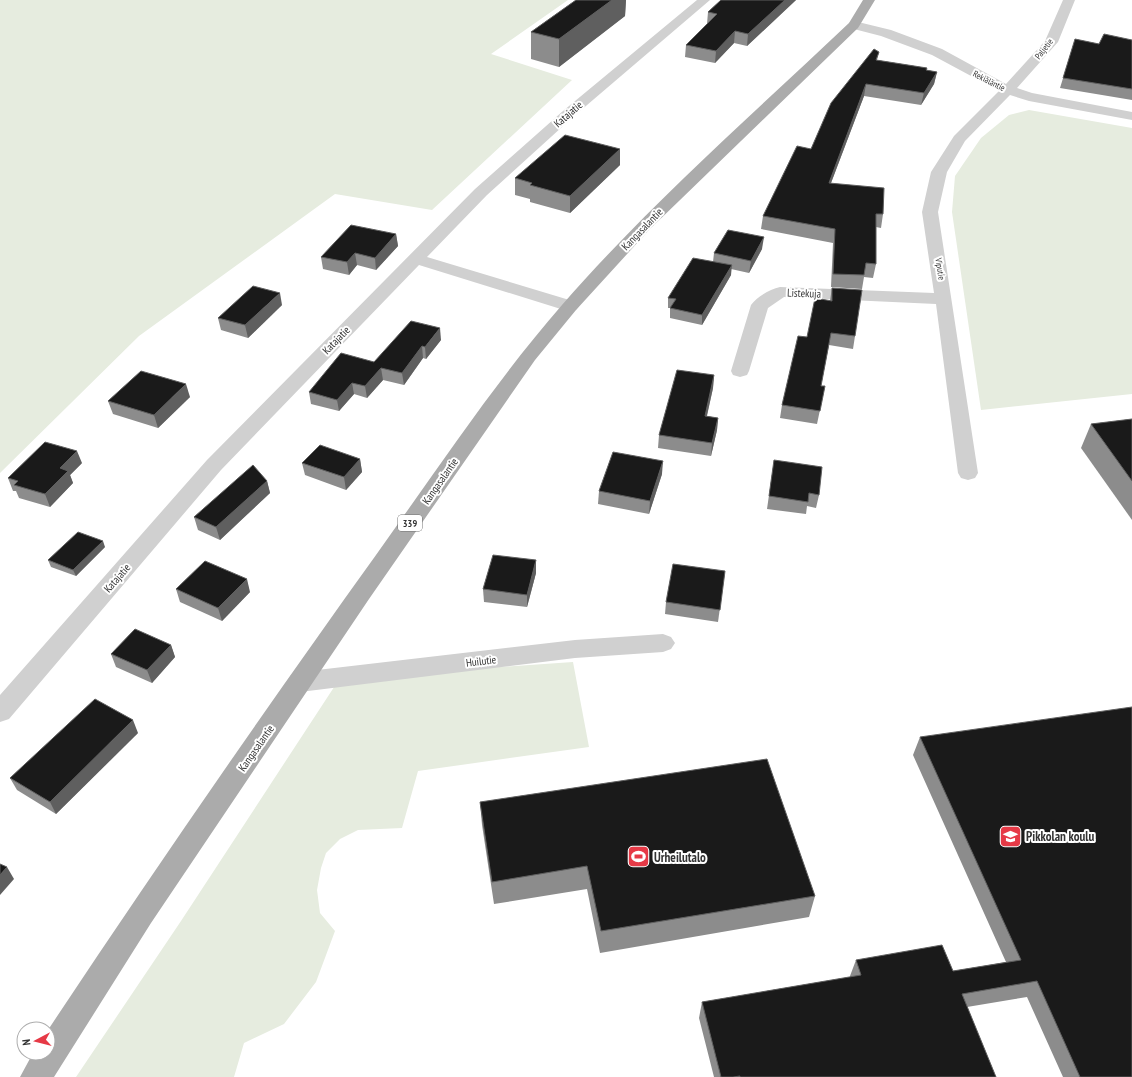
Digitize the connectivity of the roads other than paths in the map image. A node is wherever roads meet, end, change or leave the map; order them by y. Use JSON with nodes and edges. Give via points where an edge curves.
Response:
{"nodes":[{"id":1,"x":704,"y":0,"type":"edge"},
{"id":2,"x":869,"y":0,"type":"edge"},
{"id":3,"x":1069,"y":0,"type":"edge"},
{"id":4,"x":854,"y":25,"type":"junction"},
{"id":5,"x":1008,"y":90,"type":"junction"},
{"id":6,"x":1132,"y":116,"type":"edge"},
{"id":7,"x":416,"y":259,"type":"junction"},
{"id":8,"x":944,"y":299,"type":"junction"},
{"id":9,"x":570,"y":306,"type":"junction"},
{"id":10,"x":740,"y":371,"type":"dead end"},
{"id":11,"x":968,"y":473,"type":"dead end"},
{"id":12,"x":662,"y":643,"type":"dead end"},
{"id":13,"x":300,"y":682,"type":"junction"},
{"id":14,"x":0,"y":712,"type":"edge"},
{"id":15,"x":36,"y":1077,"type":"edge"}],
"edges":[{"from":1,"to":7,"type":"street","name":"Katajatie","via":[[568,114],[493,182]]},
{"from":2,"to":4,"type":"main road","name":"Kangasalantie","number":"339"},
{"from":3,"to":5,"type":"street","name":"Paljetie","via":[[1051,42]]},
{"from":4,"to":5,"type":"street","name":"Rekiäläntie","via":[[886,32],[937,52]]},
{"from":4,"to":9,"type":"main road","name":"Kangasalantie","number":"339","via":[[643,227]]},
{"from":5,"to":6,"type":"street","name":"Rekiäläntie"},
{"from":5,"to":8,"type":"street","name":"Viputie","via":[[959,138],[939,172],[930,212]]},
{"from":7,"to":9,"type":"street"},
{"from":7,"to":14,"type":"street","name":"Katajatie","via":[[214,465]]},
{"from":8,"to":10,"type":"street","name":"Listekuja","via":[[780,292],[760,306]]},
{"from":8,"to":11,"type":"street","name":"Viputie"},
{"from":9,"to":13,"type":"main road","name":"Kangasalantie","number":"339","via":[[528,356]]},
{"from":12,"to":13,"type":"street","name":"Huilutie","via":[[575,649]]},
{"from":13,"to":15,"type":"main road","name":"Kangasalantie","number":"339","via":[[141,914]]}]}
